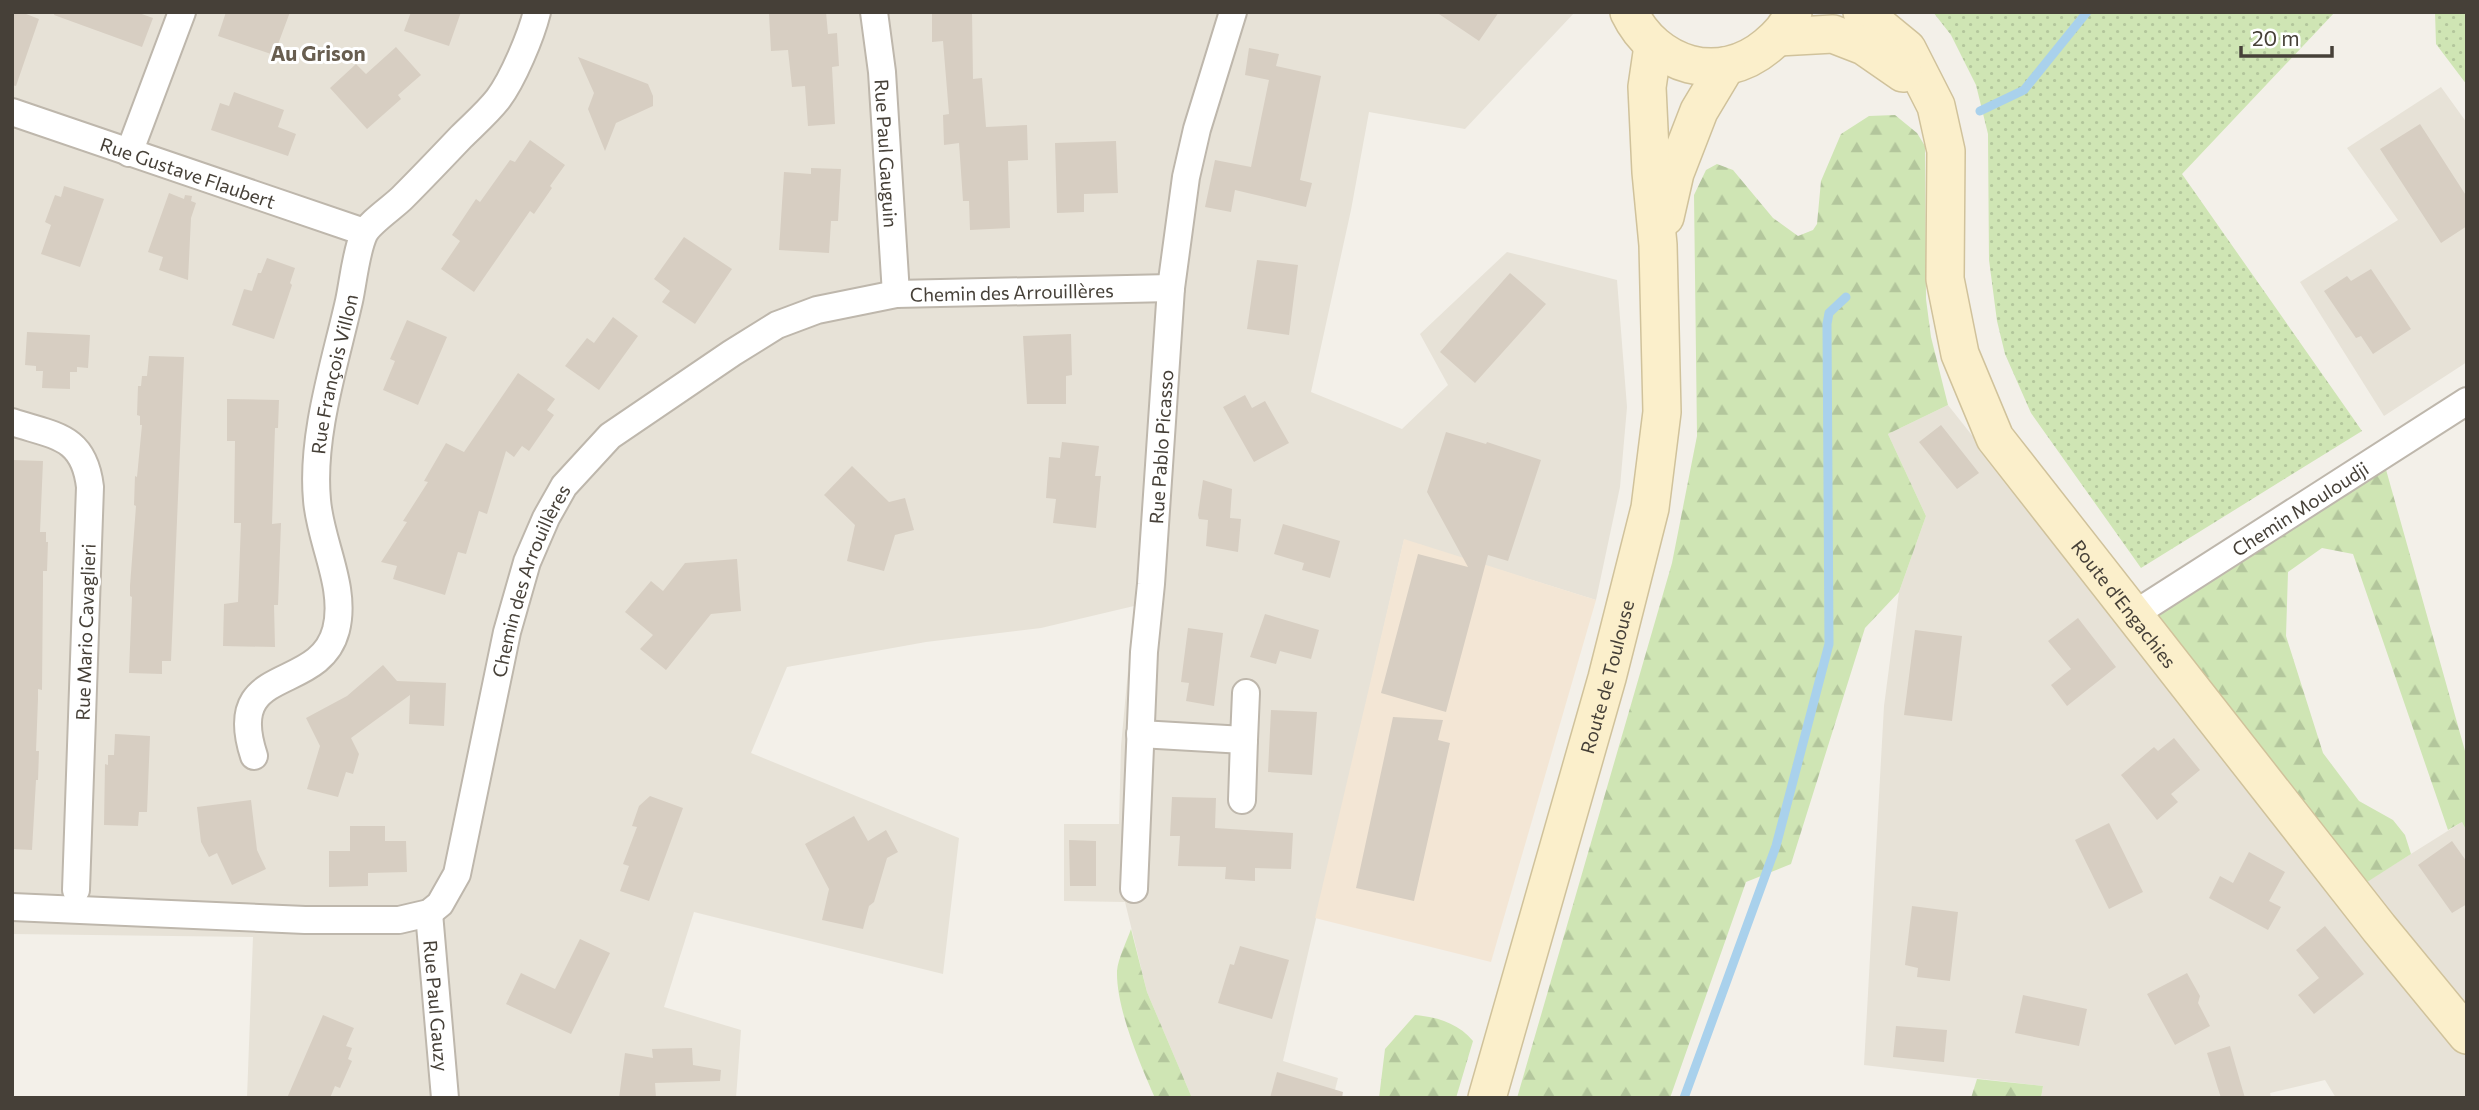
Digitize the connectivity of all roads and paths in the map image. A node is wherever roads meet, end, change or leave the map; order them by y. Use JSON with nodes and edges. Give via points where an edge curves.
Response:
{"nodes":[{"id":1,"x":182,"y":12,"type":"edge"},
{"id":2,"x":537,"y":12,"type":"edge"},
{"id":3,"x":874,"y":12,"type":"edge"},
{"id":4,"x":1233,"y":12,"type":"edge"},
{"id":5,"x":1629,"y":12,"type":"edge"},
{"id":6,"x":1863,"y":12,"type":"edge"},
{"id":7,"x":1786,"y":24,"type":"edge"},
{"id":8,"x":1653,"y":46,"type":"junction"},
{"id":9,"x":1726,"y":66,"type":"junction"},
{"id":10,"x":1936,"y":106,"type":"junction"},
{"id":11,"x":12,"y":112,"type":"edge"},
{"id":12,"x":129,"y":153,"type":"junction"},
{"id":13,"x":364,"y":232,"type":"junction"},
{"id":14,"x":1658,"y":246,"type":"junction"},
{"id":15,"x":1171,"y":288,"type":"junction"},
{"id":16,"x":896,"y":294,"type":"junction"},
{"id":17,"x":2467,"y":401,"type":"edge"},
{"id":18,"x":12,"y":422,"type":"edge"},
{"id":19,"x":2133,"y":614,"type":"junction"},
{"id":20,"x":1246,"y":693,"type":"dead end"},
{"id":21,"x":1140,"y":734,"type":"junction"},
{"id":22,"x":1244,"y":740,"type":"junction"},
{"id":23,"x":254,"y":756,"type":"dead end"},
{"id":24,"x":1242,"y":800,"type":"dead end"},
{"id":25,"x":76,"y":890,"type":"dead end"},
{"id":26,"x":1134,"y":890,"type":"dead end"},
{"id":27,"x":12,"y":907,"type":"edge"},
{"id":28,"x":429,"y":913,"type":"junction"},
{"id":29,"x":2467,"y":1035,"type":"edge"},
{"id":30,"x":445,"y":1098,"type":"edge"},
{"id":31,"x":1486,"y":1098,"type":"edge"}],
"edges":[{"from":1,"to":12,"type":"street"},
{"from":2,"to":13,"type":"street","via":[[499,98]]},
{"from":3,"to":16,"type":"street","name":"Rue Paul Gauguin"},
{"from":4,"to":15,"type":"street","name":"Rue Pablo Picasso","via":[[1197,129]]},
{"from":5,"to":8,"type":"main road","via":[[1636,28]]},
{"from":6,"to":10,"type":"main road","name":"Route d'Engachies","via":[[1907,49]]},
{"from":7,"to":9,"type":"main road","via":[[1755,56]]},
{"from":7,"to":10,"type":"main road","via":[[1864,46],[1899,70]]},
{"from":8,"to":9,"type":"main road","via":[[1687,64]]},
{"from":8,"to":14,"type":"main road","name":"Route de Toulouse","via":[[1647,88]]},
{"from":9,"to":14,"type":"main road","name":"Route de Toulouse","via":[[1699,111],[1675,173]]},
{"from":10,"to":19,"type":"main road","name":"Route d'Engachies","via":[[1946,151],[1945,279],[1960,354],[1995,438]]},
{"from":11,"to":12,"type":"street","name":"Rue Gustave Flaubert"},
{"from":12,"to":13,"type":"street","name":"Rue Gustave Flaubert"},
{"from":13,"to":23,"type":"street","name":"Rue François Villon","via":[[323,416],[316,483],[337,592],[337,627],[319,661],[278,680],[256,697],[249,727]]},
{"from":14,"to":31,"type":"main road","name":"Route de Toulouse","via":[[1662,412],[1650,508],[1607,678]]},
{"from":15,"to":16,"type":"street","name":"Chemin des Arrouillères"},
{"from":15,"to":21,"type":"street","name":"Rue Pablo Picasso"},
{"from":16,"to":28,"type":"street","name":"Chemin des Arrouillères","via":[[817,310],[777,326],[610,436],[564,486],[527,562],[507,632],[457,874],[440,904]]},
{"from":17,"to":19,"type":"street","name":"Chemin Mouloudji"},
{"from":18,"to":25,"type":"street","name":"Rue Mario Cavaglieri","via":[[66,440],[76,447],[88,471]]},
{"from":19,"to":29,"type":"main road","name":"Route d'Engachies"},
{"from":20,"to":22,"type":"street"},
{"from":21,"to":22,"type":"street"},
{"from":21,"to":26,"type":"street","name":"Rue Pablo Picasso"},
{"from":22,"to":24,"type":"street"},
{"from":27,"to":28,"type":"street","via":[[305,920],[399,920]]},
{"from":28,"to":30,"type":"street","name":"Rue Paul Gauzy"}]}
